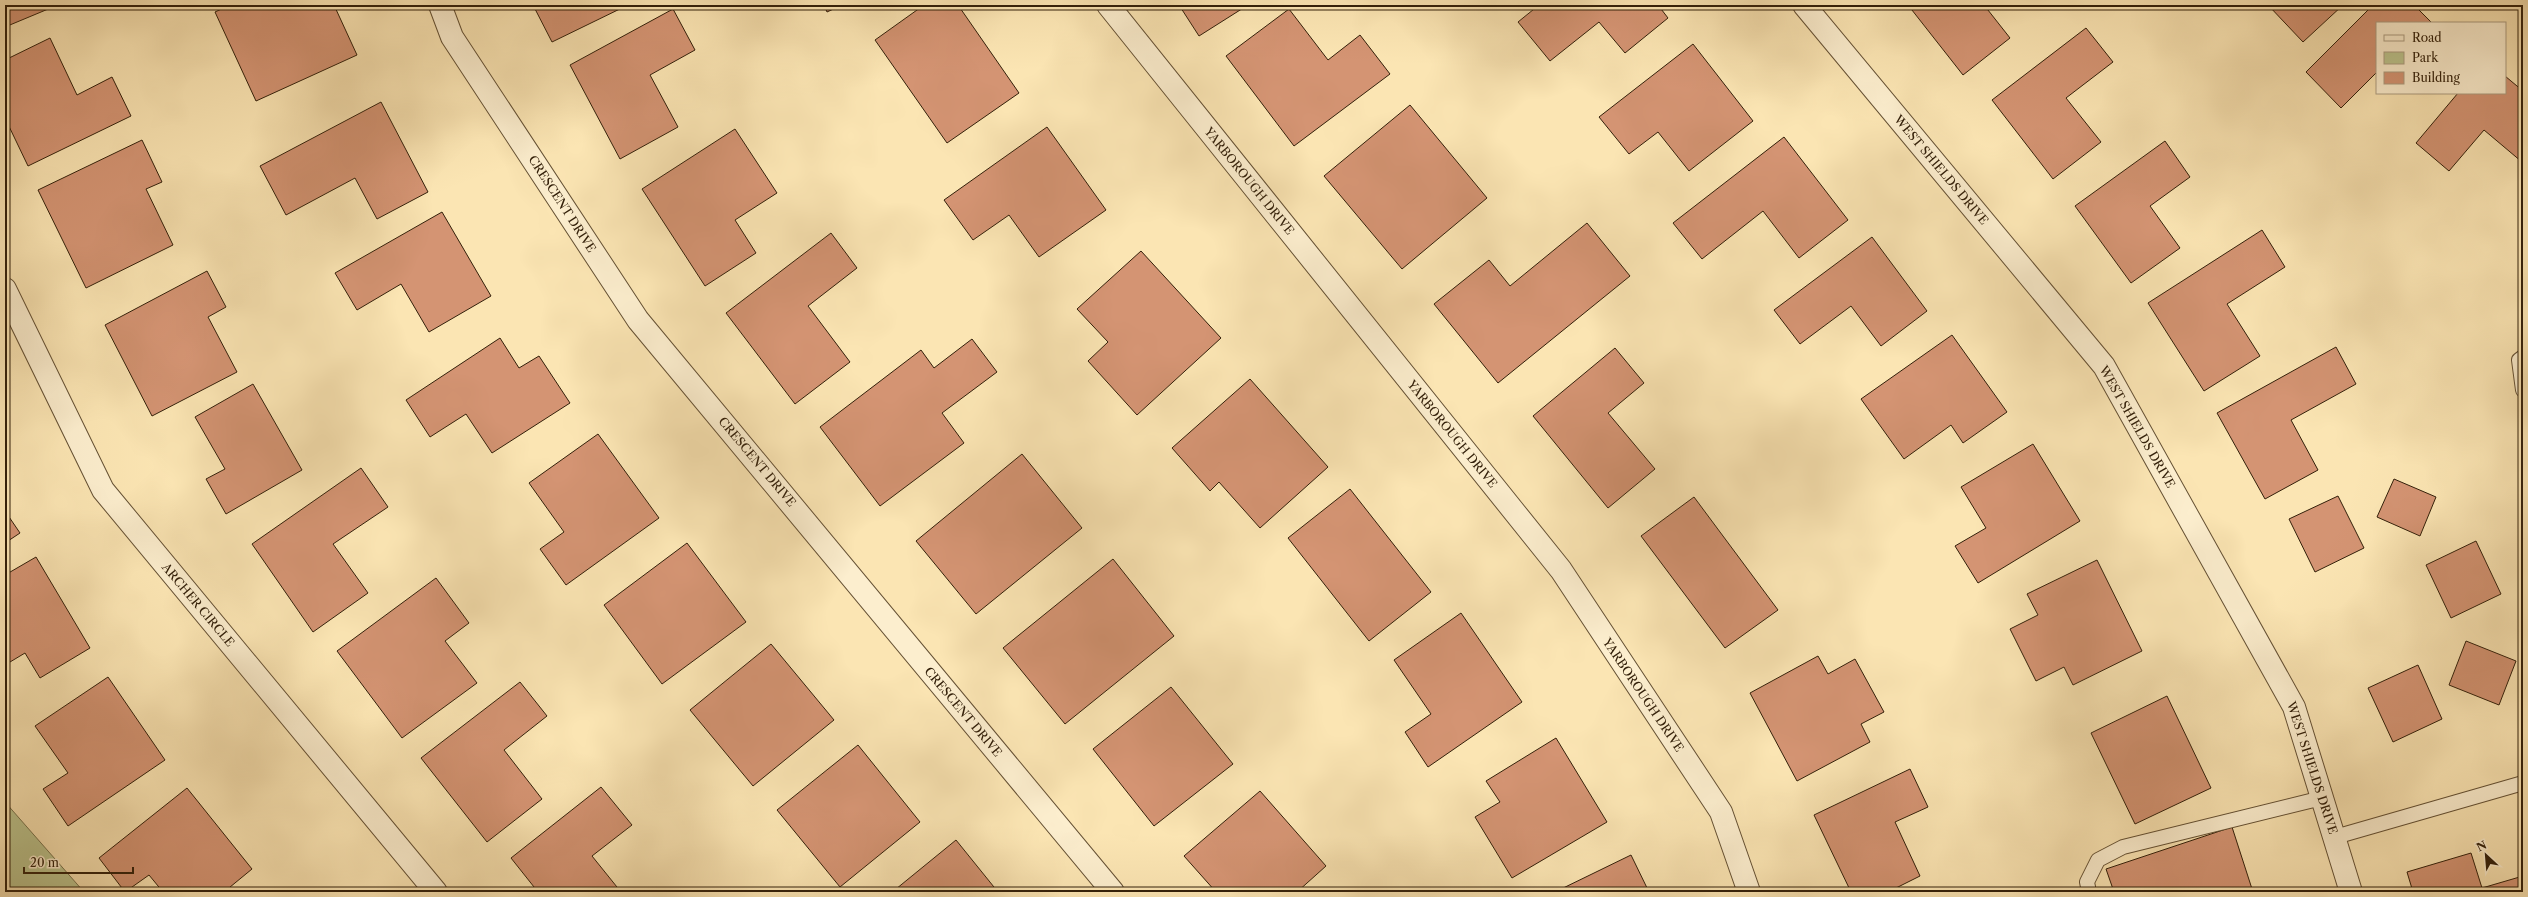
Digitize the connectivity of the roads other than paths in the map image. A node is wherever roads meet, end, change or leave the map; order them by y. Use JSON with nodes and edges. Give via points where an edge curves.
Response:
{"nodes":[{"id":1,"x":440,"y":5,"type":"edge"},
{"id":2,"x":1108,"y":5,"type":"edge"},
{"id":3,"x":1804,"y":5,"type":"edge"},
{"id":4,"x":5,"y":289,"type":"edge"},
{"id":5,"x":2523,"y":357,"type":"edge"},
{"id":6,"x":2523,"y":390,"type":"edge"},
{"id":7,"x":2523,"y":783,"type":"edge"},
{"id":8,"x":2322,"y":798,"type":"junction"},
{"id":9,"x":2334,"y":837,"type":"junction"},
{"id":10,"x":2088,"y":887,"type":"edge"},
{"id":11,"x":436,"y":892,"type":"edge"},
{"id":12,"x":1113,"y":892,"type":"edge"},
{"id":13,"x":1749,"y":892,"type":"edge"},
{"id":14,"x":2351,"y":892,"type":"edge"}],
"edges":[{"from":1,"to":12,"type":"street","name":"CRESCENT DRIVE","via":[[452,37],[638,320]]},
{"from":2,"to":13,"type":"street","name":"YARBOROUGH DRIVE","via":[[1561,570],[1721,812]]},
{"from":3,"to":8,"type":"street","name":"WEST SHIELDS DRIVE","via":[[2104,366],[2294,707]]},
{"from":4,"to":11,"type":"street","name":"ARCHER CIRCLE","via":[[103,490]]},
{"from":5,"to":6,"type":"lane","via":[[2519,360]]},
{"from":7,"to":9,"type":"lane"},
{"from":8,"to":9,"type":"street","name":"WEST SHIELDS DRIVE"},
{"from":8,"to":10,"type":"lane","via":[[2123,847],[2098,860]]},
{"from":9,"to":14,"type":"street","name":"WEST SHIELDS DRIVE"}]}
